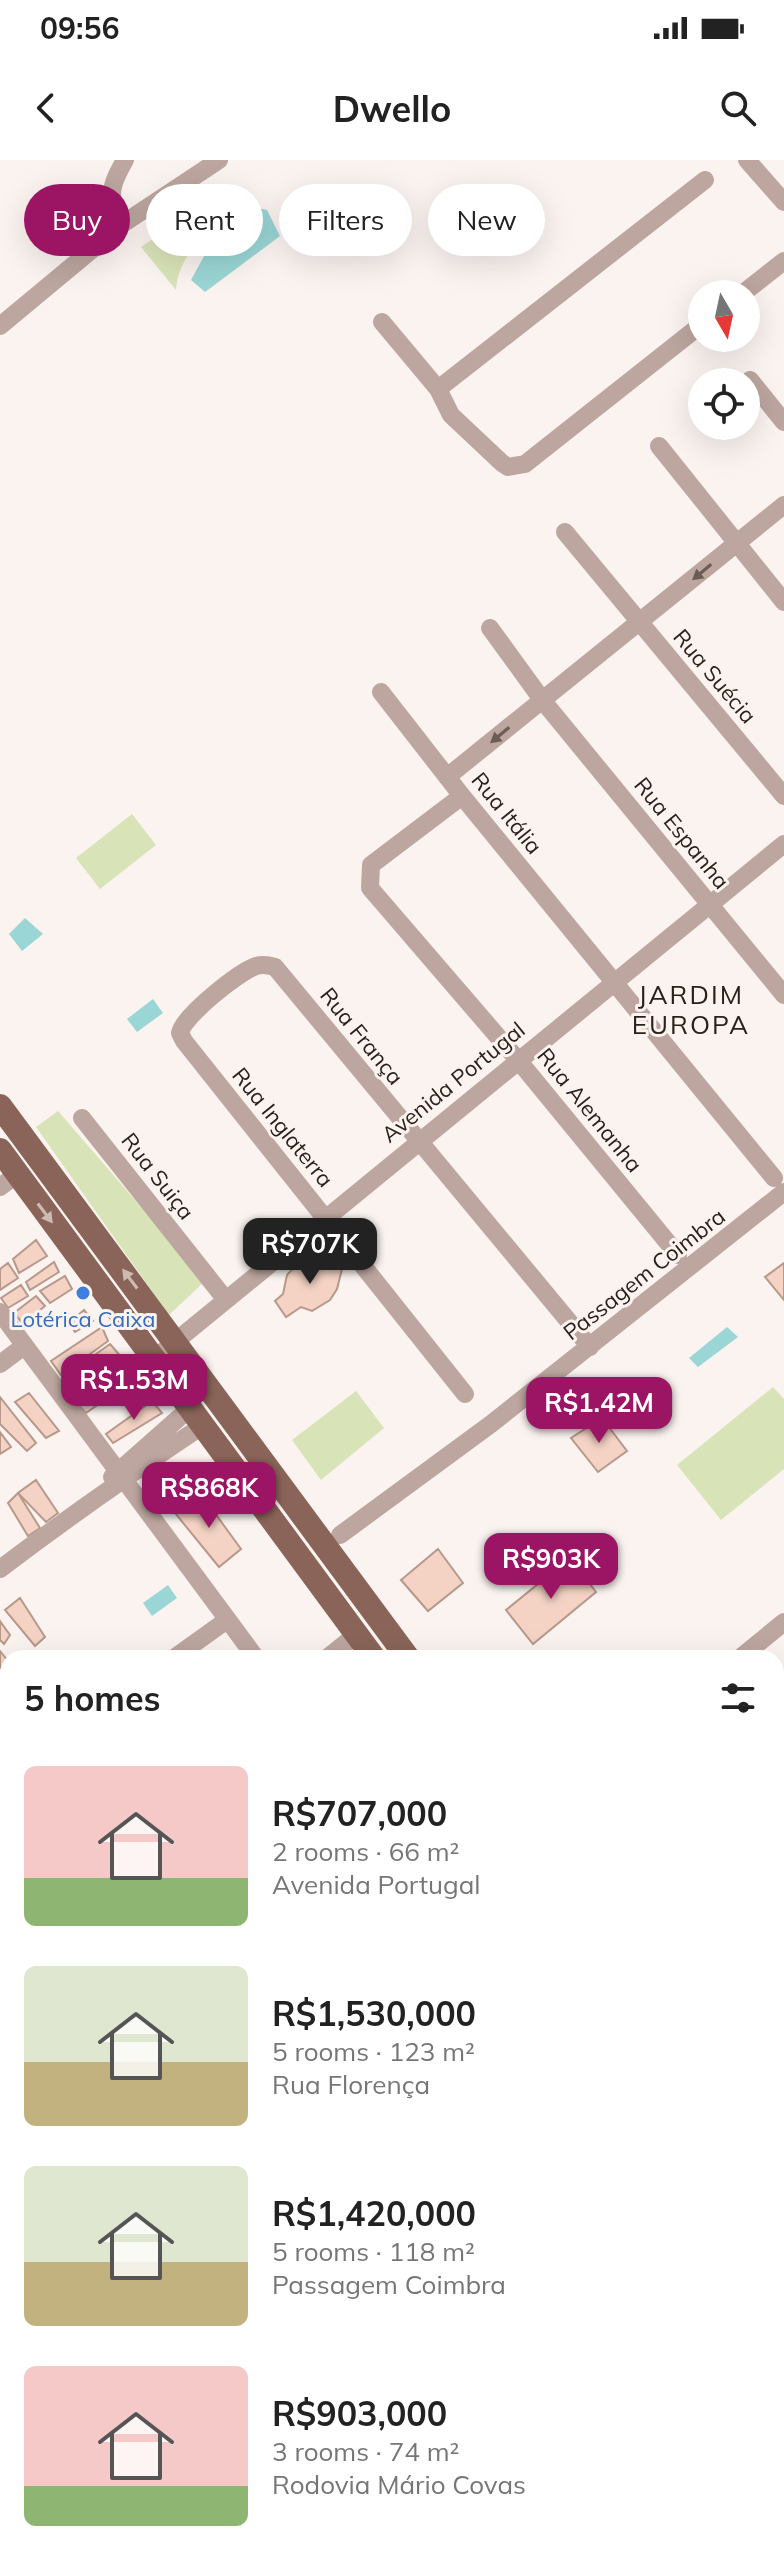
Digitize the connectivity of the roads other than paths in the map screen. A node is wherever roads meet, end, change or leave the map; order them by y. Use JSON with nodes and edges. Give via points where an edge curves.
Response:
{"nodes":[{"id":1,"x":125,"y":160,"type":"edge"},
{"id":2,"x":219,"y":160,"type":"edge"},
{"id":3,"x":747,"y":160,"type":"edge"},
{"id":4,"x":705,"y":180,"type":"dead end"},
{"id":5,"x":111,"y":184,"type":"edge"},
{"id":6,"x":784,"y":202,"type":"edge"},
{"id":7,"x":130,"y":219,"type":"edge"},
{"id":8,"x":84,"y":256,"type":"edge"},
{"id":9,"x":784,"y":261,"type":"edge"},
{"id":10,"x":760,"y":280,"type":"edge"},
{"id":11,"x":382,"y":322,"type":"dead end"},
{"id":12,"x":0,"y":326,"type":"edge"},
{"id":13,"x":688,"y":335,"type":"edge"},
{"id":14,"x":438,"y":389,"type":"junction"},
{"id":15,"x":760,"y":392,"type":"edge"},
{"id":16,"x":784,"y":422,"type":"edge"},
{"id":17,"x":659,"y":446,"type":"dead end"},
{"id":18,"x":784,"y":505,"type":"edge"},
{"id":19,"x":565,"y":532,"type":"dead end"},
{"id":20,"x":735,"y":544,"type":"junction"},
{"id":21,"x":784,"y":602,"type":"edge"},
{"id":22,"x":639,"y":624,"type":"junction"},
{"id":23,"x":490,"y":628,"type":"dead end"},
{"id":24,"x":381,"y":692,"type":"dead end"},
{"id":25,"x":543,"y":701,"type":"junction"},
{"id":26,"x":447,"y":777,"type":"junction"},
{"id":27,"x":462,"y":796,"type":"junction"},
{"id":28,"x":784,"y":796,"type":"edge"},
{"id":29,"x":784,"y":844,"type":"edge"},
{"id":30,"x":709,"y":904,"type":"junction"},
{"id":31,"x":614,"y":983,"type":"junction"},
{"id":32,"x":784,"y":995,"type":"edge"},
{"id":33,"x":184,"y":1041,"type":"joint"},
{"id":34,"x":518,"y":1060,"type":"junction"},
{"id":35,"x":0,"y":1106,"type":"edge"},
{"id":36,"x":82,"y":1118,"type":"dead end"},
{"id":37,"x":417,"y":1142,"type":"junction"},
{"id":38,"x":0,"y":1150,"type":"edge"},
{"id":39,"x":9,"y":1181,"type":"edge"},
{"id":40,"x":779,"y":1185,"type":"edge"},
{"id":41,"x":324,"y":1217,"type":"junction"},
{"id":42,"x":678,"y":1255,"type":"dead end"},
{"id":43,"x":226,"y":1300,"type":"junction"},
{"id":44,"x":0,"y":1312,"type":"edge"},
{"id":45,"x":176,"y":1342,"type":"junction"},
{"id":46,"x":24,"y":1346,"type":"junction"},
{"id":47,"x":590,"y":1347,"type":"junction"},
{"id":48,"x":154,"y":1359,"type":"junction"},
{"id":49,"x":0,"y":1364,"type":"edge"},
{"id":50,"x":465,"y":1394,"type":"dead end"},
{"id":51,"x":196,"y":1417,"type":"junction"},
{"id":52,"x":123,"y":1474,"type":"junction"},
{"id":53,"x":334,"y":1540,"type":"junction"},
{"id":54,"x":0,"y":1569,"type":"edge"},
{"id":55,"x":227,"y":1620,"type":"junction"},
{"id":56,"x":784,"y":1622,"type":"edge"},
{"id":57,"x":355,"y":1646,"type":"edge"},
{"id":58,"x":185,"y":1650,"type":"edge"},
{"id":59,"x":250,"y":1650,"type":"edge"},
{"id":60,"x":402,"y":1650,"type":"edge"},
{"id":61,"x":422,"y":1650,"type":"edge"},
{"id":62,"x":750,"y":1650,"type":"edge"}],
"edges":[{"from":1,"to":5,"type":"street"},
{"from":2,"to":7,"type":"street"},
{"from":3,"to":6,"type":"street"},
{"from":4,"to":14,"type":"street"},
{"from":8,"to":12,"type":"street"},
{"from":9,"to":10,"type":"street"},
{"from":11,"to":14,"type":"street"},
{"from":13,"to":14,"type":"street","via":[[516,468],[502,463],[451,415]]},
{"from":15,"to":16,"type":"street"},
{"from":17,"to":20,"type":"street"},
{"from":18,"to":20,"type":"street","name":"Rua Itália"},
{"from":19,"to":22,"type":"street","name":"Rua Suécia"},
{"from":20,"to":21,"type":"street"},
{"from":20,"to":22,"type":"street","name":"Rua Itália","one_way":true},
{"from":22,"to":25,"type":"street","name":"Rua Itália"},
{"from":22,"to":28,"type":"street","name":"Rua Suécia"},
{"from":23,"to":25,"type":"street","name":"Rua Espanha"},
{"from":24,"to":26,"type":"street"},
{"from":25,"to":26,"type":"street","name":"Rua Itália","one_way":true},
{"from":25,"to":30,"type":"street","name":"Rua Espanha"},
{"from":26,"to":27,"type":"street","name":"Rua Itália"},
{"from":27,"to":31,"type":"street","name":"Rua Itália"},
{"from":27,"to":34,"type":"street","name":"Rua Alemanha","via":[[371,865],[370,888]]},
{"from":29,"to":30,"type":"street","name":"Avenida Portugal"},
{"from":30,"to":31,"type":"street","name":"Avenida Portugal"},
{"from":30,"to":32,"type":"street","name":"Rua Espanha"},
{"from":31,"to":34,"type":"street","name":"Avenida Portugal"},
{"from":31,"to":40,"type":"street","name":"Rua Itália"},
{"from":33,"to":37,"type":"street","name":"Rua França","via":[[180,1033],[187,1017],[251,968],[275,967]]},
{"from":33,"to":41,"type":"street","name":"Rua Inglaterra"},
{"from":34,"to":37,"type":"street","name":"Avenida Portugal"},
{"from":34,"to":42,"type":"street","name":"Rua Alemanha"},
{"from":45,"to":35,"type":"main road","one_way":true},
{"from":36,"to":43,"type":"street","name":"Rua Suiça"},
{"from":37,"to":41,"type":"street","name":"Avenida Portugal"},
{"from":37,"to":47,"type":"street","name":"Rua França"},
{"from":38,"to":39,"type":"main road"},
{"from":39,"to":48,"type":"main road","one_way":true},
{"from":40,"to":47,"type":"street","name":"Passagem Coimbra"},
{"from":41,"to":43,"type":"street","name":"Avenida Portugal"},
{"from":41,"to":50,"type":"street","name":"Rua Inglaterra"},
{"from":43,"to":45,"type":"street","name":"Avenida Portugal"},
{"from":44,"to":46,"type":"street"},
{"from":45,"to":48,"type":"street","name":"Avenida Portugal"},
{"from":45,"to":53,"type":"main road"},
{"from":46,"to":49,"type":"street"},
{"from":46,"to":52,"type":"street"},
{"from":47,"to":53,"type":"street","name":"Passagem Coimbra"},
{"from":48,"to":51,"type":"main road"},
{"from":51,"to":52,"type":"street"},
{"from":51,"to":57,"type":"main road","via":[[306,1567]]},
{"from":52,"to":54,"type":"street"},
{"from":52,"to":55,"type":"street"},
{"from":53,"to":60,"type":"main road"},
{"from":53,"to":61,"type":"main road"},
{"from":55,"to":58,"type":"street"},
{"from":55,"to":59,"type":"street"},
{"from":56,"to":62,"type":"street"}]}
